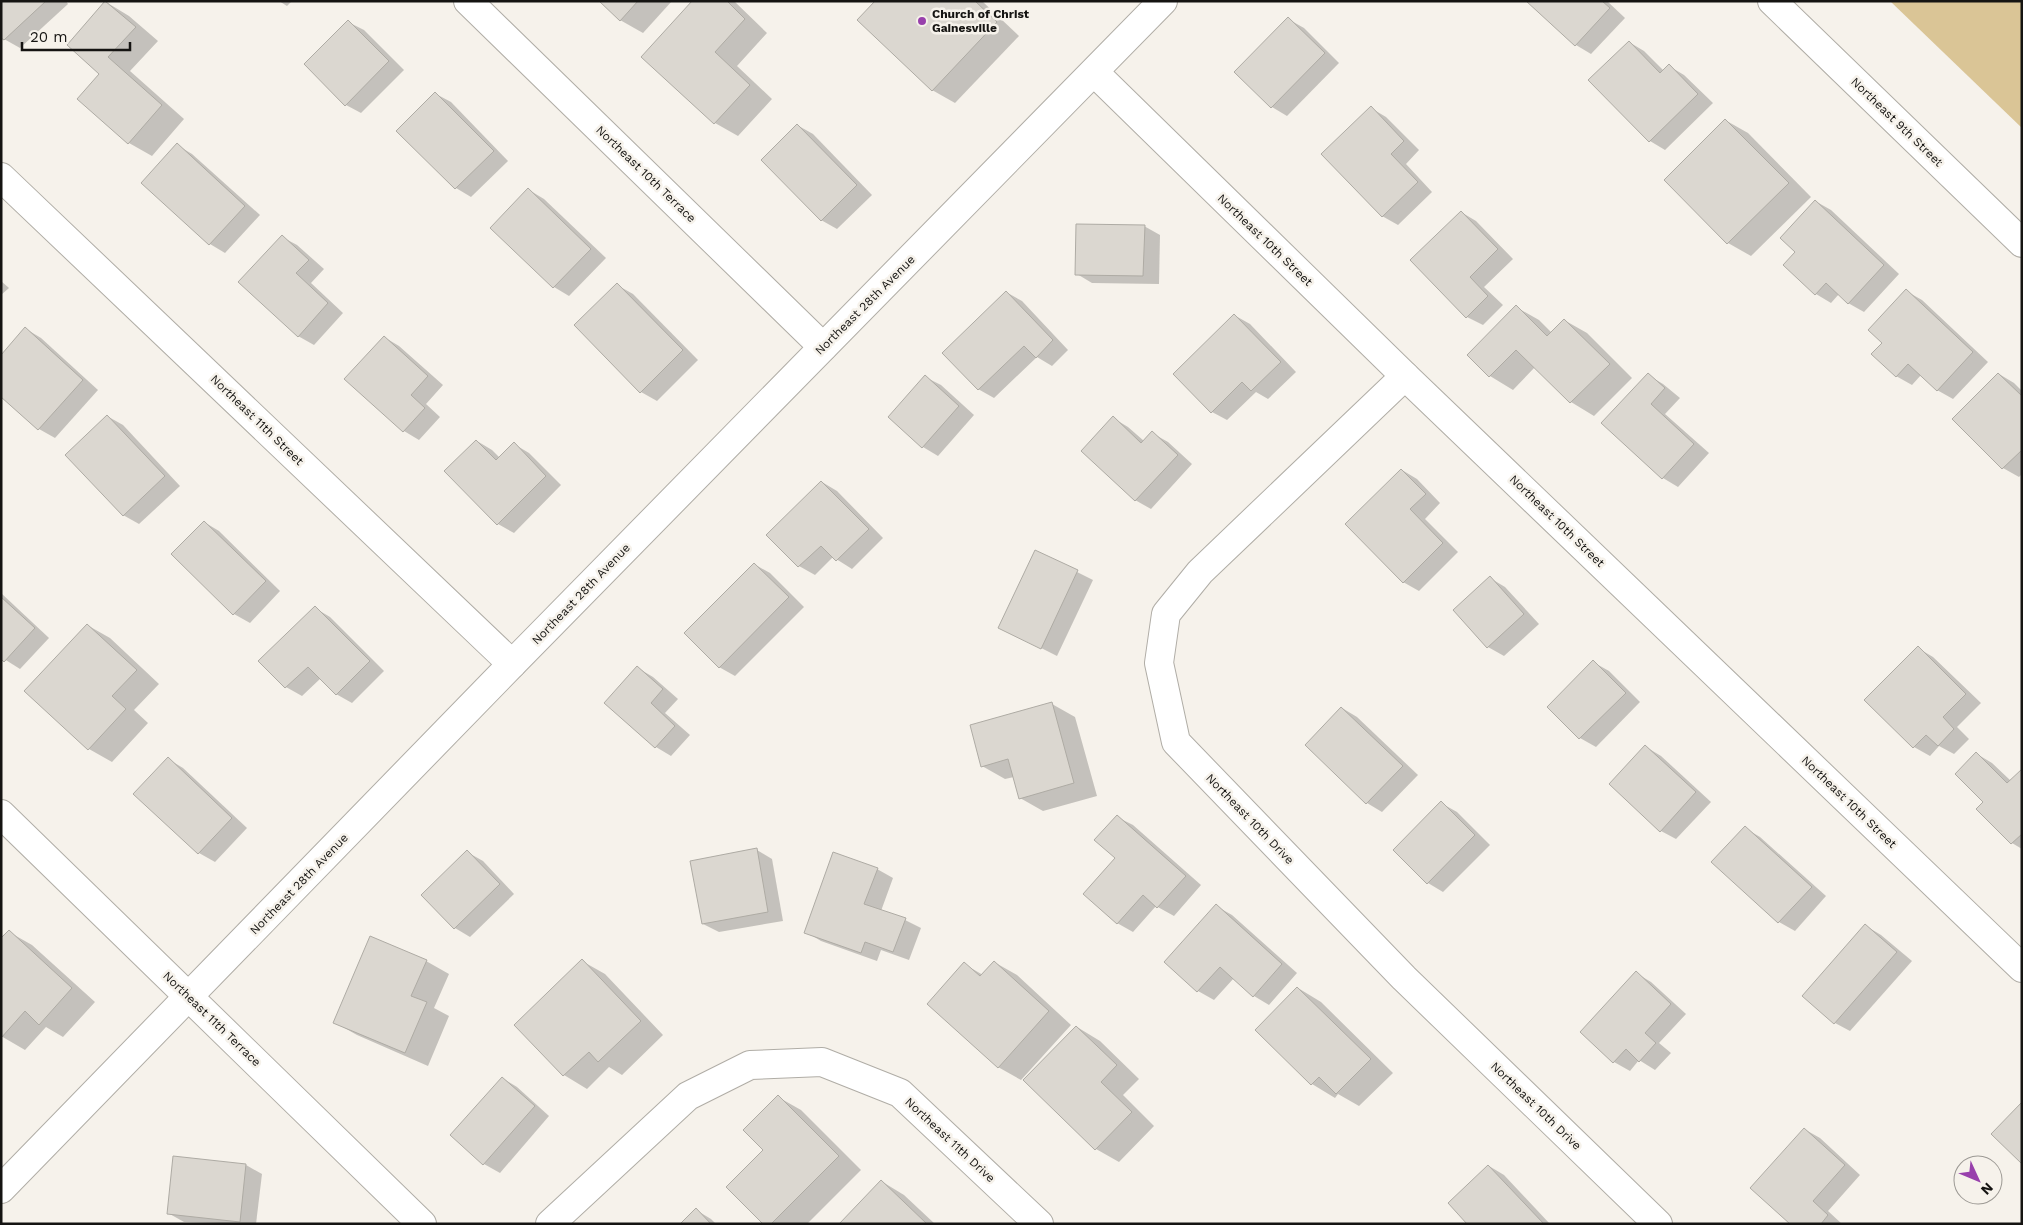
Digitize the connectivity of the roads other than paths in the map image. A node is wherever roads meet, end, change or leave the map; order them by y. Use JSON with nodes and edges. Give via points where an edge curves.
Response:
{"nodes":[{"id":1,"x":468,"y":1,"type":"edge"},
{"id":2,"x":1163,"y":1,"type":"edge"},
{"id":3,"x":1772,"y":1,"type":"edge"},
{"id":4,"x":1094,"y":72,"type":"junction"},
{"id":5,"x":1,"y":177,"type":"edge"},
{"id":6,"x":2022,"y":243,"type":"edge"},
{"id":7,"x":823,"y":347,"type":"junction"},
{"id":8,"x":1405,"y":376,"type":"junction"},
{"id":9,"x":512,"y":664,"type":"junction"},
{"id":10,"x":1,"y":814,"type":"edge"},
{"id":11,"x":2022,"y":968,"type":"edge"},
{"id":12,"x":190,"y":997,"type":"junction"},
{"id":13,"x":1,"y":1189,"type":"edge"},
{"id":14,"x":422,"y":1224,"type":"edge"},
{"id":15,"x":550,"y":1224,"type":"edge"},
{"id":16,"x":1039,"y":1224,"type":"edge"},
{"id":17,"x":1658,"y":1224,"type":"edge"}],
"edges":[{"from":1,"to":7,"type":"street","name":"Northeast 10th Terrace"},
{"from":2,"to":4,"type":"street","name":"Northeast 28th Avenue"},
{"from":3,"to":6,"type":"street","name":"Northeast 9th Street"},
{"from":4,"to":7,"type":"street","name":"Northeast 28th Avenue"},
{"from":4,"to":8,"type":"street","name":"Northeast 10th Street"},
{"from":5,"to":9,"type":"street","name":"Northeast 11th Street"},
{"from":7,"to":9,"type":"street","name":"Northeast 28th Avenue"},
{"from":8,"to":11,"type":"street","name":"Northeast 10th Street"},
{"from":8,"to":17,"type":"street","name":"Northeast 10th Drive","via":[[1200,572],[1166,614],[1159,663],[1176,742],[1404,978]]},
{"from":9,"to":12,"type":"street","name":"Northeast 28th Avenue"},
{"from":10,"to":12,"type":"street","name":"Northeast 11th Terrace"},
{"from":12,"to":13,"type":"street","name":"Northeast 28th Avenue"},
{"from":12,"to":14,"type":"street","name":"Northeast 11th Terrace"},
{"from":15,"to":16,"type":"street","name":"Northeast 11th Drive","via":[[688,1096],[750,1065],[822,1062],[900,1093]]}]}
